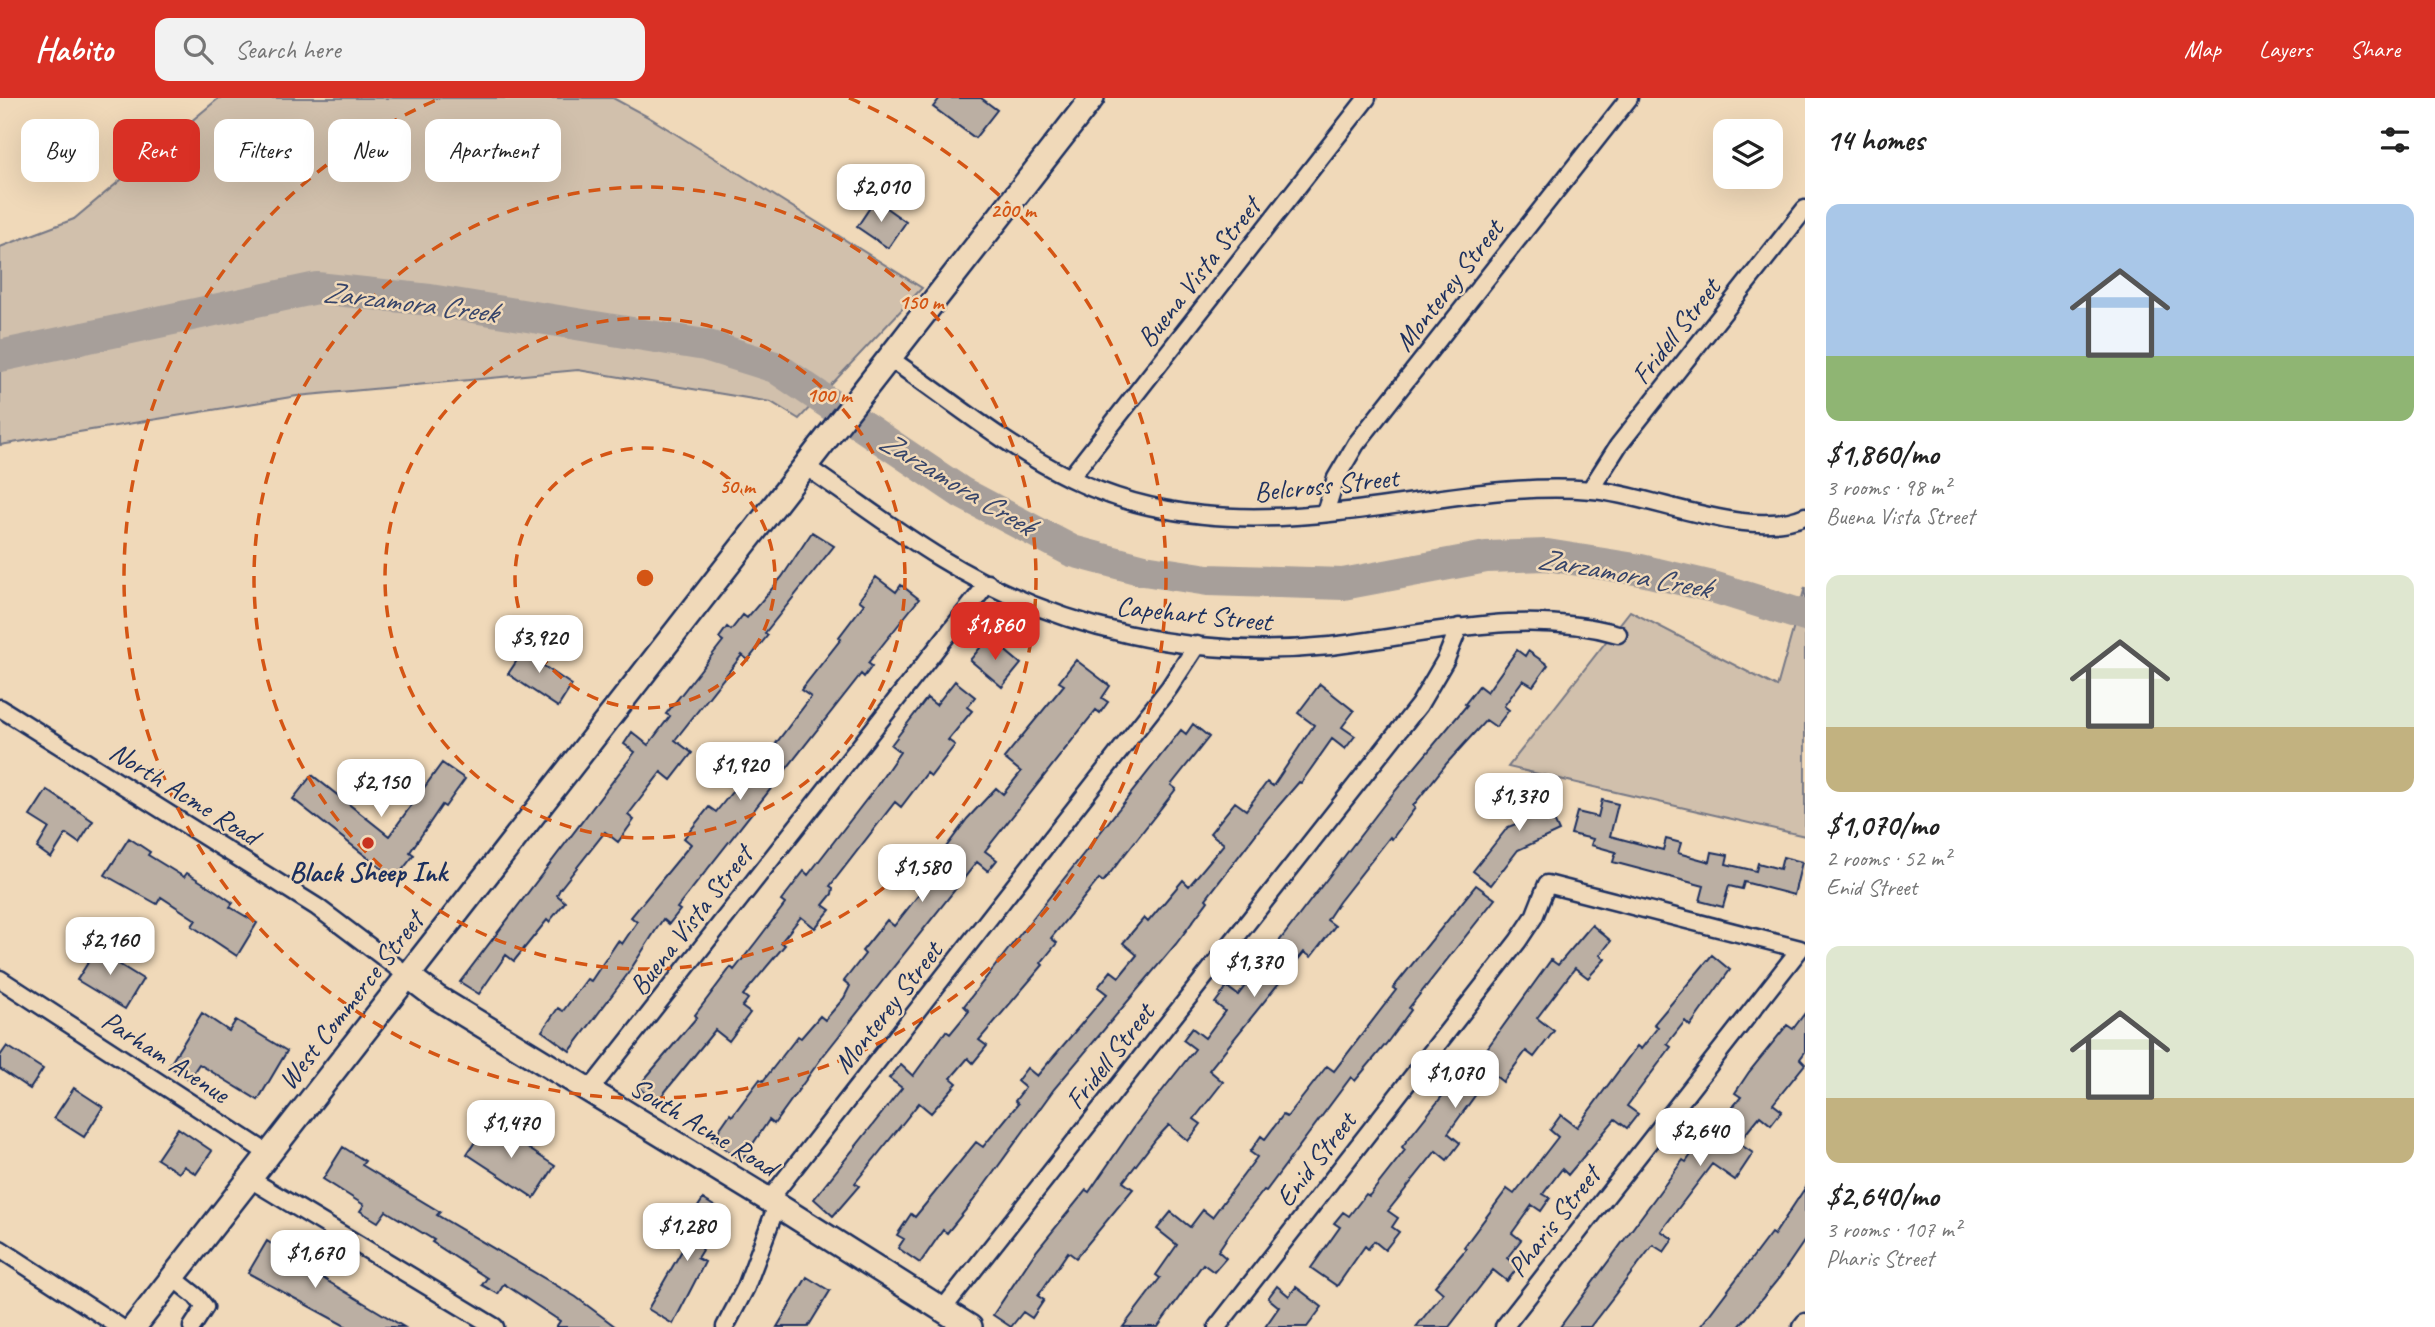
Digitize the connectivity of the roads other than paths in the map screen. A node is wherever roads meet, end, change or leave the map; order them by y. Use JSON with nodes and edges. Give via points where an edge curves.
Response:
{"nodes":[{"id":1,"x":1092,"y":98,"type":"edge"},
{"id":2,"x":1367,"y":98,"type":"edge"},
{"id":3,"x":1629,"y":98,"type":"edge"},
{"id":4,"x":1805,"y":209,"type":"edge"},
{"id":5,"x":889,"y":358,"type":"junction"},
{"id":6,"x":805,"y":466,"type":"junction"},
{"id":7,"x":1070,"y":478,"type":"junction"},
{"id":8,"x":1590,"y":490,"type":"junction"},
{"id":9,"x":1325,"y":513,"type":"junction"},
{"id":10,"x":1805,"y":516,"type":"edge"},
{"id":11,"x":988,"y":583,"type":"junction"},
{"id":12,"x":1459,"y":627,"type":"junction"},
{"id":13,"x":1618,"y":634,"type":"dead end"},
{"id":14,"x":1197,"y":645,"type":"junction"},
{"id":15,"x":0,"y":708,"type":"edge"},
{"id":16,"x":1800,"y":949,"type":"joint"},
{"id":17,"x":407,"y":975,"type":"junction"},
{"id":18,"x":0,"y":979,"type":"edge"},
{"id":19,"x":589,"y":1091,"type":"junction"},
{"id":20,"x":269,"y":1154,"type":"junction"},
{"id":21,"x":250,"y":1179,"type":"junction"},
{"id":22,"x":773,"y":1202,"type":"junction"},
{"id":23,"x":0,"y":1250,"type":"edge"},
{"id":24,"x":172,"y":1278,"type":"junction"},
{"id":25,"x":942,"y":1310,"type":"junction"},
{"id":26,"x":472,"y":1321,"type":"edge"},
{"id":27,"x":1805,"y":1322,"type":"edge"},
{"id":28,"x":120,"y":1327,"type":"edge"},
{"id":29,"x":134,"y":1327,"type":"edge"},
{"id":30,"x":192,"y":1327,"type":"edge"},
{"id":31,"x":495,"y":1327,"type":"edge"},
{"id":32,"x":726,"y":1327,"type":"edge"},
{"id":33,"x":970,"y":1327,"type":"edge"},
{"id":34,"x":1217,"y":1327,"type":"edge"},
{"id":35,"x":1504,"y":1327,"type":"edge"},
{"id":36,"x":1801,"y":1327,"type":"edge"}],
"edges":[{"from":1,"to":5,"type":"main road","name":"West Commerce Street"},
{"from":2,"to":7,"type":"street","name":"Buena Vista Street"},
{"from":3,"to":9,"type":"street","name":"Monterey Street","via":[[1356,443],[1336,478]]},
{"from":4,"to":8,"type":"street","name":"Fridell Street","via":[[1618,446]]},
{"from":5,"to":6,"type":"main road","name":"West Commerce Street"},
{"from":5,"to":7,"type":"street","name":"Belcross Street"},
{"from":6,"to":11,"type":"street","name":"Capehart Street","via":[[941,559]]},
{"from":6,"to":17,"type":"main road","name":"West Commerce Street"},
{"from":7,"to":9,"type":"street","name":"Belcross Street","via":[[1150,506],[1206,517],[1258,520]]},
{"from":8,"to":9,"type":"street","name":"Belcross Street","via":[[1488,491]]},
{"from":8,"to":10,"type":"street","name":"Belcross Street","via":[[1748,521],[1773,524]]},
{"from":11,"to":14,"type":"street","name":"Capehart Street","via":[[1092,627]]},
{"from":11,"to":19,"type":"street","name":"Buena Vista Street"},
{"from":12,"to":13,"type":"street","name":"Capehart Street","via":[[1529,622],[1589,626]]},
{"from":12,"to":14,"type":"street","name":"Capehart Street","via":[[1291,650]]},
{"from":12,"to":25,"type":"street","name":"Fridell Street","via":[[1419,705]]},
{"from":14,"to":22,"type":"street","name":"Monterey Street","via":[[1169,688]]},
{"from":15,"to":17,"type":"street","name":"North Acme Road","via":[[317,907]]},
{"from":16,"to":34,"type":"street","name":"Enid Street","via":[[1548,884],[1518,941]]},
{"from":16,"to":35,"type":"street","name":"Pharis Street"},
{"from":17,"to":19,"type":"main road","name":"South Acme Road"},
{"from":17,"to":20,"type":"main road","name":"West Commerce Street"},
{"from":18,"to":20,"type":"street","name":"Parham Avenue"},
{"from":19,"to":22,"type":"main road","name":"South Acme Road"},
{"from":20,"to":21,"type":"main road","name":"West Commerce Street"},
{"from":21,"to":24,"type":"main road","name":"West Commerce Street"},
{"from":21,"to":26,"type":"street"},
{"from":22,"to":25,"type":"main road","name":"South Acme Road"},
{"from":22,"to":32,"type":"street","name":"Monterey Street","via":[[746,1287]]},
{"from":23,"to":28,"type":"street"},
{"from":24,"to":29,"type":"main road","name":"West Commerce Street"},
{"from":24,"to":30,"type":"street","via":[[205,1307]]},
{"from":25,"to":33,"type":"main road","name":"South Acme Road"},
{"from":26,"to":31,"type":"street"},
{"from":27,"to":36,"type":"street"}]}
